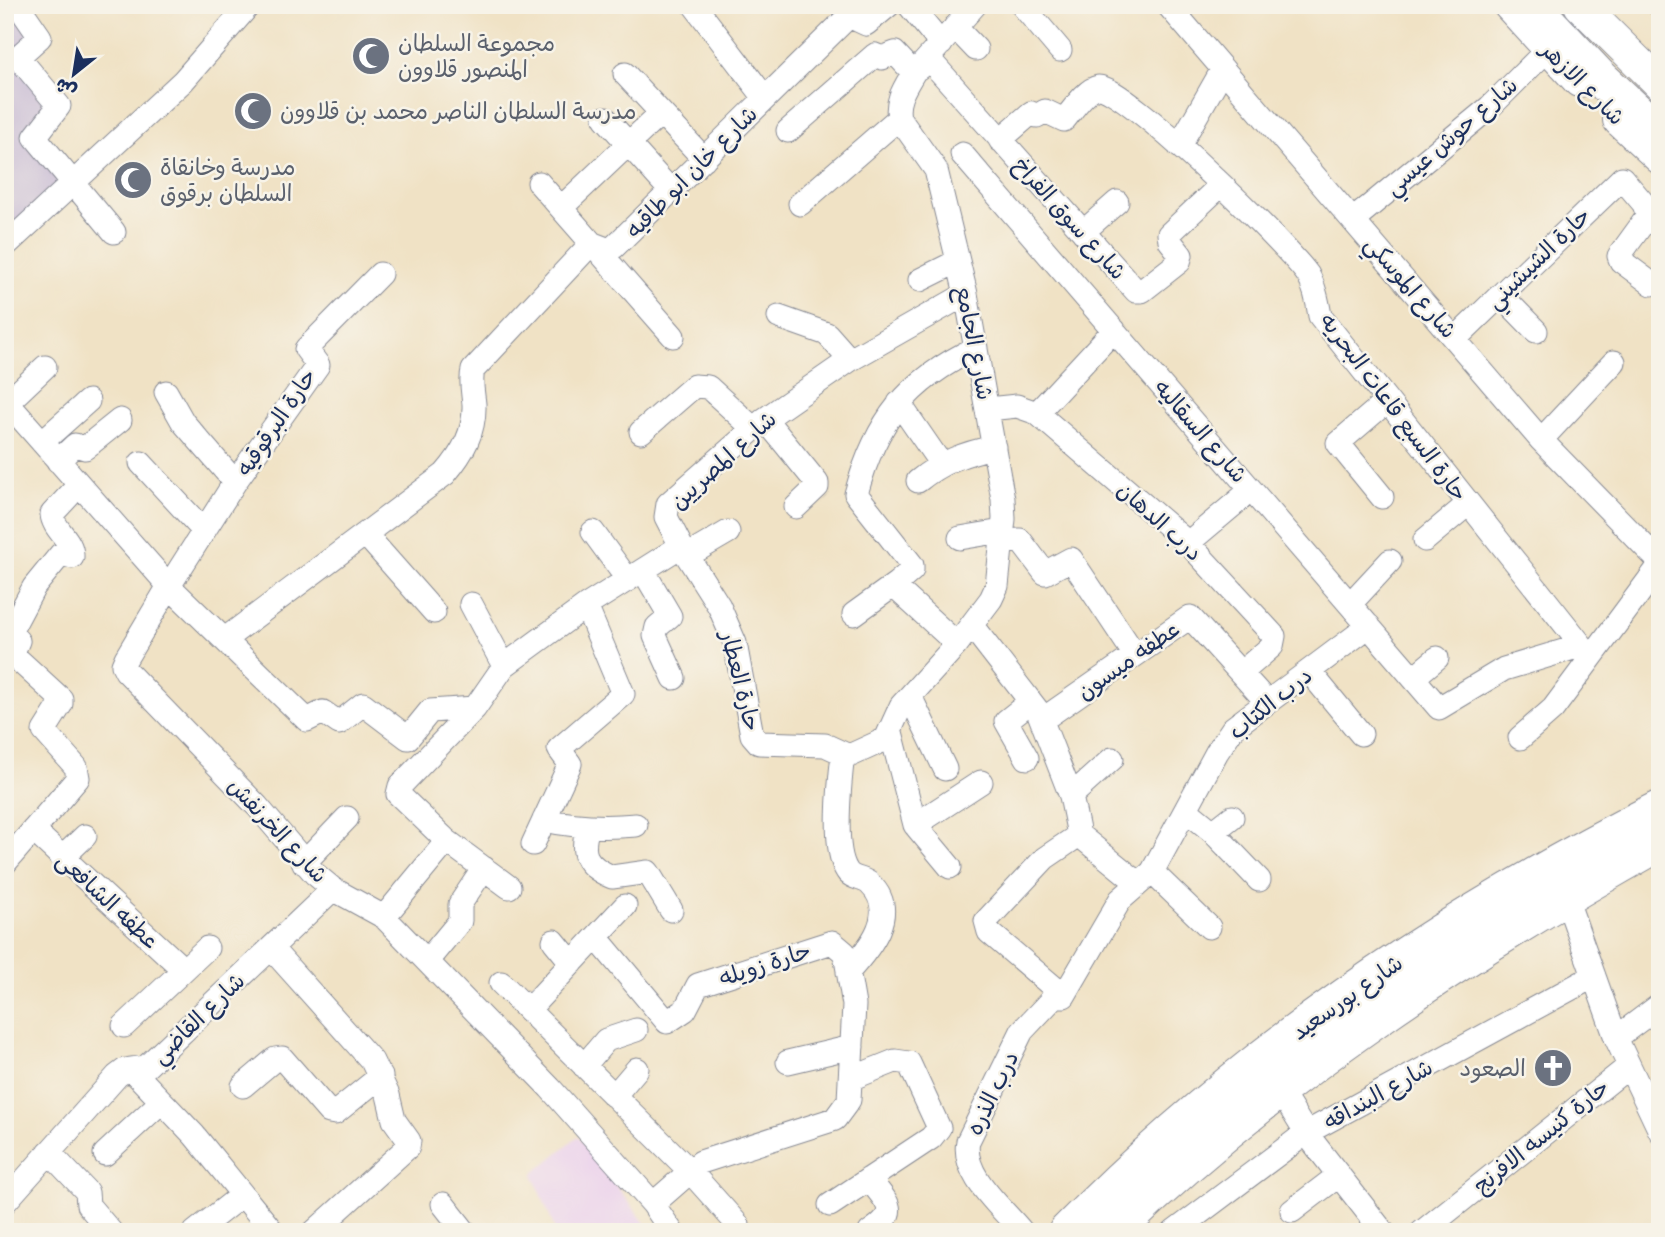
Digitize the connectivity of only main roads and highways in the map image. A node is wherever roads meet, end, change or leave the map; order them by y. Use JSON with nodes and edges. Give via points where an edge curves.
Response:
{"nodes":[{"id":1,"x":1509,"y":5,"type":"edge"},
{"id":2,"x":1531,"y":5,"type":"edge"},
{"id":3,"x":1550,"y":5,"type":"edge"},
{"id":4,"x":1580,"y":5,"type":"edge"},
{"id":5,"x":1660,"y":84,"type":"edge"},
{"id":6,"x":1660,"y":112,"type":"edge"},
{"id":7,"x":1660,"y":134,"type":"edge"},
{"id":8,"x":1660,"y":158,"type":"edge"},
{"id":9,"x":1660,"y":809,"type":"edge"},
{"id":10,"x":1660,"y":842,"type":"edge"},
{"id":11,"x":1130,"y":1226,"type":"edge"},
{"id":12,"x":1067,"y":1232,"type":"edge"}],
"edges":[{"from":1,"to":8,"type":"main road","name":"شارع الازهر"},
{"from":2,"to":7,"type":"main road"},
{"from":3,"to":6,"type":"main road"},
{"from":4,"to":5,"type":"main road"},
{"from":9,"to":12,"type":"main road","name":"شارع بورسعيد","via":[[1511,889],[1331,1007],[1181,1125]]},
{"from":10,"to":11,"type":"main road","name":"شارع بورسعيد","via":[[1565,895],[1389,1008],[1279,1088]]}]}
